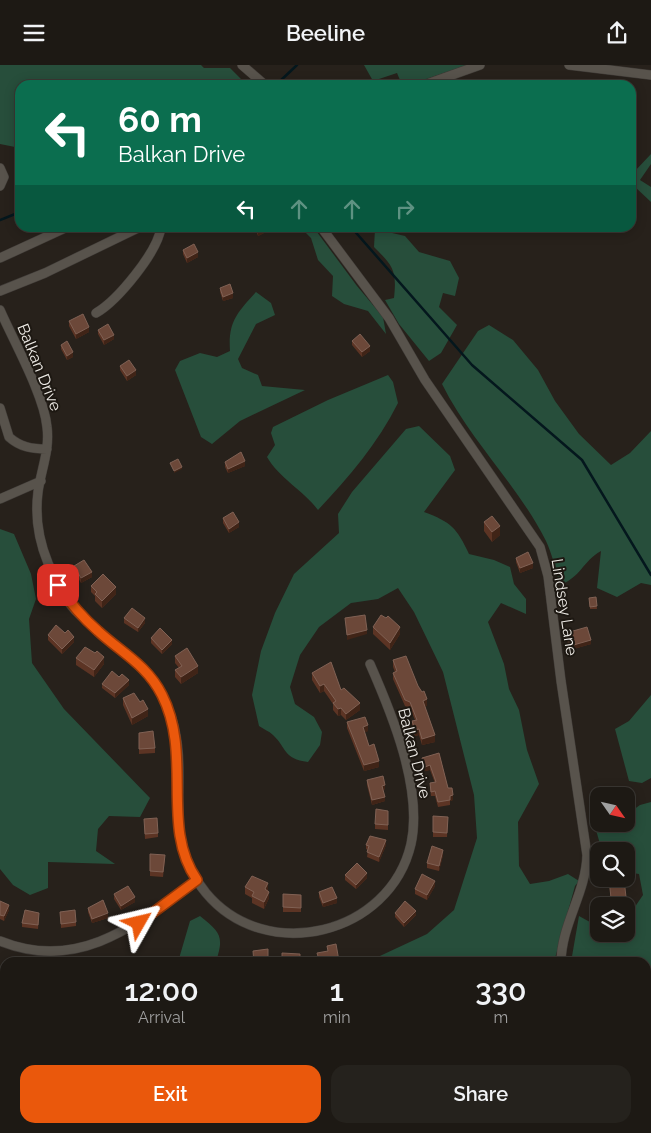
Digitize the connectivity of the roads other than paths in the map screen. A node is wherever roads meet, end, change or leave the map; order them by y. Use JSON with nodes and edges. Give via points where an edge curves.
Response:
{"nodes":[{"id":1,"x":242,"y":65,"type":"edge"},
{"id":2,"x":480,"y":65,"type":"edge"},
{"id":3,"x":569,"y":65,"type":"edge"},
{"id":4,"x":651,"y":75,"type":"edge"},
{"id":5,"x":259,"y":80,"type":"edge"},
{"id":6,"x":438,"y":80,"type":"edge"},
{"id":7,"x":0,"y":168,"type":"edge"},
{"id":8,"x":0,"y":186,"type":"edge"},
{"id":9,"x":56,"y":232,"type":"edge"},
{"id":10,"x":130,"y":232,"type":"edge"},
{"id":11,"x":159,"y":232,"type":"edge"},
{"id":12,"x":325,"y":232,"type":"edge"},
{"id":13,"x":0,"y":258,"type":"edge"},
{"id":14,"x":0,"y":291,"type":"edge"},
{"id":15,"x":96,"y":313,"type":"dead end"},
{"id":16,"x":1,"y":314,"type":"edge"},
{"id":17,"x":0,"y":408,"type":"edge"},
{"id":18,"x":47,"y":449,"type":"junction"},
{"id":19,"x":41,"y":481,"type":"junction"},
{"id":20,"x":0,"y":499,"type":"edge"},
{"id":21,"x":370,"y":664,"type":"dead end"},
{"id":22,"x":197,"y":880,"type":"junction"},
{"id":23,"x":0,"y":941,"type":"edge"},
{"id":24,"x":562,"y":957,"type":"edge"}],
"edges":[{"from":1,"to":5,"type":"street"},
{"from":2,"to":6,"type":"street"},
{"from":3,"to":4,"type":"street"},
{"from":7,"to":8,"type":"street","via":[[4,177]]},
{"from":9,"to":13,"type":"street"},
{"from":10,"to":14,"type":"street"},
{"from":11,"to":15,"type":"street","via":[[136,273]]},
{"from":12,"to":24,"type":"street","name":"Lindsey Lane","via":[[389,318],[425,380],[540,547],[548,576],[587,855],[586,876],[564,938]]},
{"from":16,"to":18,"type":"street","name":"Balkan Drive","via":[[41,403],[47,425]]},
{"from":17,"to":18,"type":"street","via":[[9,437],[34,449]]},
{"from":18,"to":19,"type":"street","name":"Balkan Drive"},
{"from":19,"to":20,"type":"street"},
{"from":19,"to":22,"type":"street","name":"Balkan Drive","via":[[38,526],[46,560],[58,585],[73,608],[142,666],[162,695],[171,717],[178,760],[181,848]]},
{"from":21,"to":22,"type":"street","name":"Balkan Drive","via":[[390,712],[414,802],[410,846],[390,887],[374,904],[339,925],[295,934],[248,926],[228,914]]},
{"from":22,"to":23,"type":"street","via":[[139,923],[91,946],[36,950]]}]}
